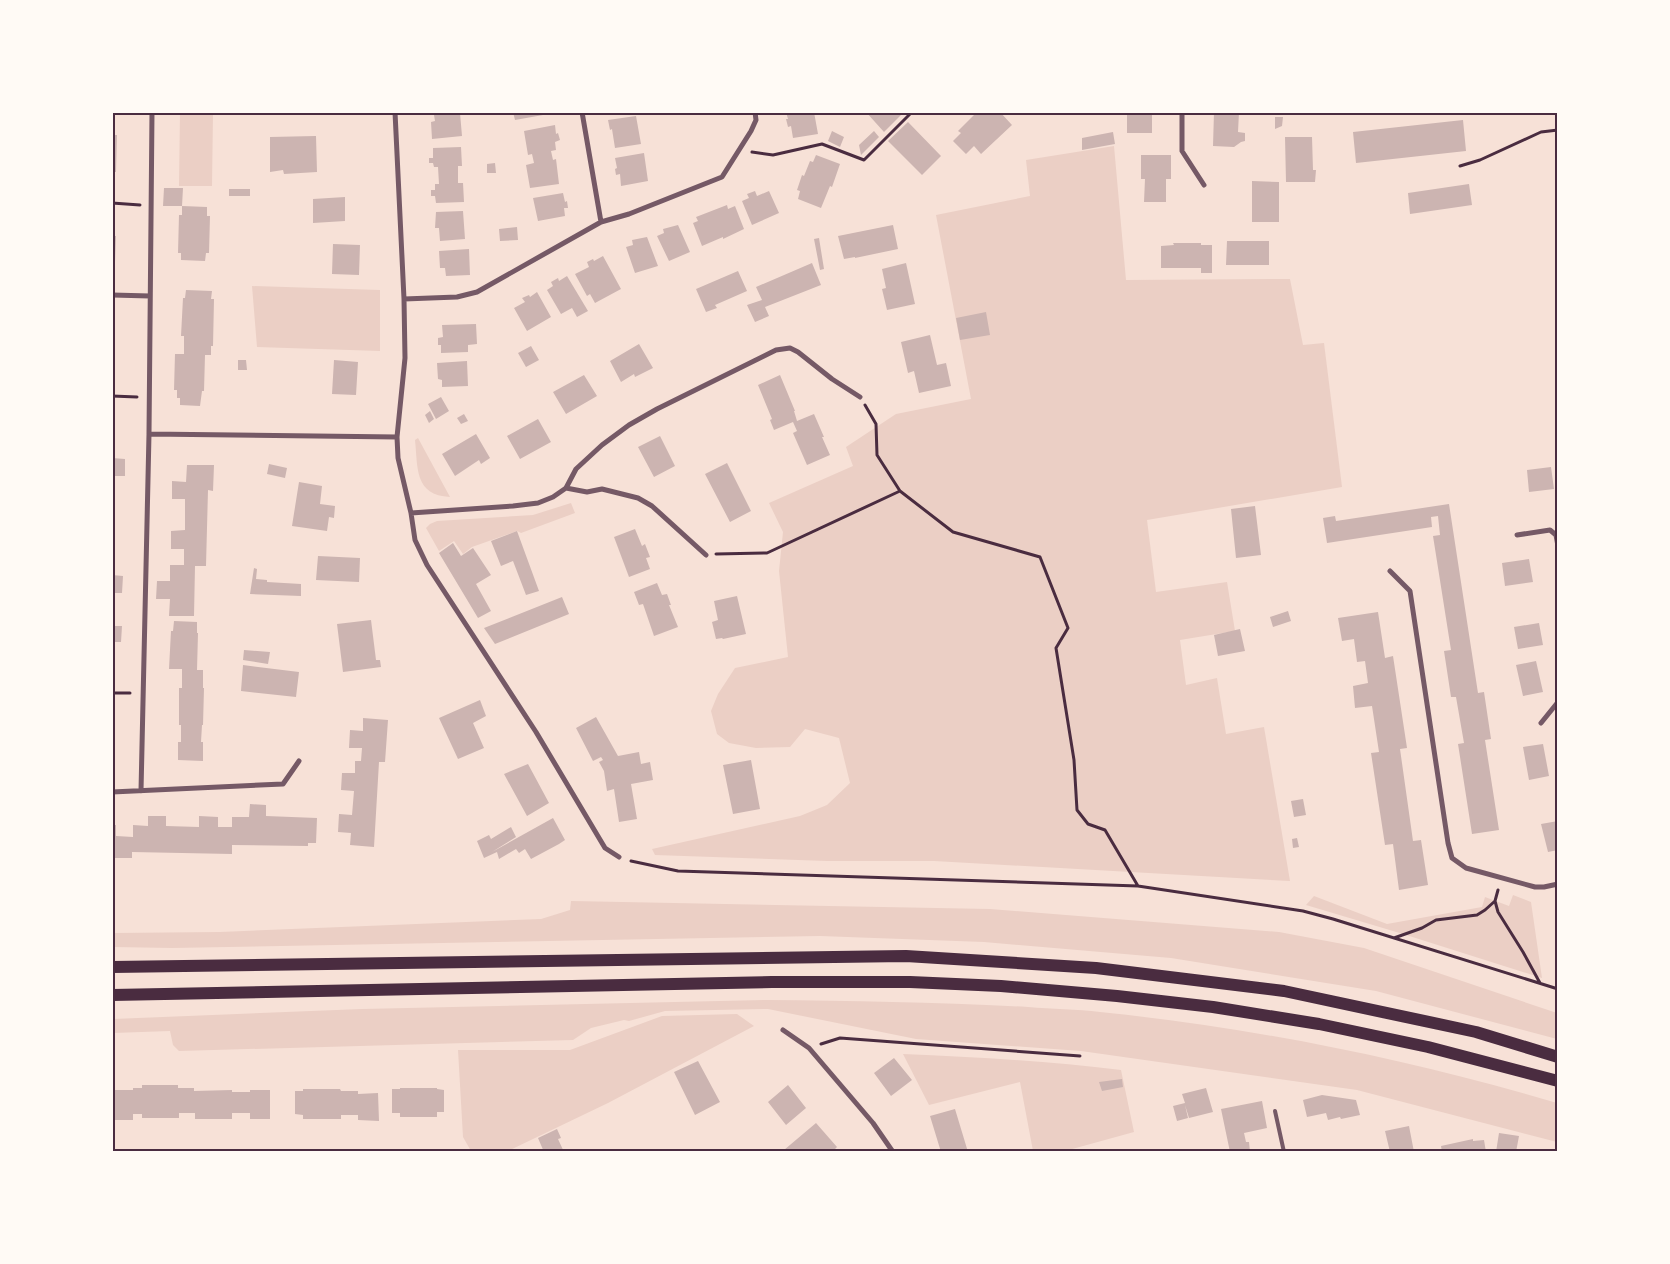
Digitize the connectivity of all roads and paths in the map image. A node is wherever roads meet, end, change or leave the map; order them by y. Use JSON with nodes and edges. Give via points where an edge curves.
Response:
{"nodes":[{"id":1,"x":152,"y":112,"type":"edge"},
{"id":2,"x":395,"y":112,"type":"edge"},
{"id":3,"x":582,"y":112,"type":"edge"},
{"id":4,"x":755,"y":112,"type":"edge"},
{"id":5,"x":912,"y":112,"type":"edge"},
{"id":6,"x":1182,"y":112,"type":"edge"},
{"id":7,"x":1558,"y":130,"type":"edge"},
{"id":8,"x":740,"y":149,"type":"junction"},
{"id":9,"x":1460,"y":166,"type":"dead end"},
{"id":10,"x":1204,"y":184,"type":"dead end"},
{"id":11,"x":112,"y":203,"type":"edge"},
{"id":12,"x":151,"y":205,"type":"junction"},
{"id":13,"x":601,"y":222,"type":"junction"},
{"id":14,"x":112,"y":295,"type":"edge"},
{"id":15,"x":150,"y":296,"type":"junction"},
{"id":16,"x":404,"y":299,"type":"junction"},
{"id":17,"x":112,"y":396,"type":"edge"},
{"id":18,"x":137,"y":397,"type":"dead end"},
{"id":19,"x":860,"y":397,"type":"joint"},
{"id":20,"x":150,"y":434,"type":"junction"},
{"id":21,"x":397,"y":436,"type":"junction"},
{"id":22,"x":566,"y":488,"type":"junction"},
{"id":23,"x":900,"y":491,"type":"junction"},
{"id":24,"x":411,"y":513,"type":"junction"},
{"id":25,"x":1518,"y":535,"type":"dead end"},
{"id":26,"x":1558,"y":546,"type":"edge"},
{"id":27,"x":706,"y":555,"type":"joint"},
{"id":28,"x":1390,"y":572,"type":"dead end"},
{"id":29,"x":131,"y":692,"type":"dead end"},
{"id":30,"x":112,"y":693,"type":"edge"},
{"id":31,"x":1558,"y":702,"type":"edge"},
{"id":32,"x":1541,"y":722,"type":"dead end"},
{"id":33,"x":299,"y":761,"type":"dead end"},
{"id":34,"x":141,"y":791,"type":"junction"},
{"id":35,"x":112,"y":792,"type":"edge"},
{"id":36,"x":619,"y":857,"type":"joint"},
{"id":37,"x":1558,"y":884,"type":"edge"},
{"id":38,"x":1138,"y":886,"type":"junction"},
{"id":39,"x":1394,"y":938,"type":"junction"},
{"id":40,"x":112,"y":967,"type":"edge"},
{"id":41,"x":1540,"y":984,"type":"junction"},
{"id":42,"x":1558,"y":990,"type":"edge"},
{"id":43,"x":207,"y":994,"type":"junction"},
{"id":44,"x":112,"y":996,"type":"edge"},
{"id":45,"x":112,"y":1000,"type":"edge"},
{"id":46,"x":783,"y":1030,"type":"dead end"},
{"id":47,"x":809,"y":1048,"type":"junction"},
{"id":48,"x":1080,"y":1056,"type":"dead end"},
{"id":49,"x":1558,"y":1057,"type":"edge"},
{"id":50,"x":1558,"y":1081,"type":"edge"},
{"id":51,"x":1275,"y":1111,"type":"dead end"},
{"id":52,"x":893,"y":1152,"type":"edge"},
{"id":53,"x":1284,"y":1152,"type":"edge"}],
"edges":[{"from":1,"to":12,"type":"street"},
{"from":2,"to":16,"type":"street"},
{"from":3,"to":13,"type":"street"},
{"from":4,"to":8,"type":"street","via":[[756,120]]},
{"from":5,"to":8,"type":"path","via":[[864,160],[822,144],[773,155]]},
{"from":6,"to":10,"type":"street","via":[[1182,151]]},
{"from":7,"to":9,"type":"path","via":[[1541,132]]},
{"from":8,"to":13,"type":"street","via":[[722,177]]},
{"from":11,"to":12,"type":"path"},
{"from":12,"to":15,"type":"street"},
{"from":13,"to":16,"type":"street","via":[[477,292],[457,297]]},
{"from":14,"to":15,"type":"street"},
{"from":15,"to":20,"type":"street"},
{"from":16,"to":21,"type":"street","via":[[405,358]]},
{"from":17,"to":18,"type":"path"},
{"from":19,"to":22,"type":"street","via":[[798,352],[790,348],[776,350],[629,425],[576,469]]},
{"from":19,"to":23,"type":"path","via":[[876,424],[877,455]]},
{"from":20,"to":21,"type":"street"},
{"from":20,"to":34,"type":"street"},
{"from":21,"to":24,"type":"street","via":[[398,458]]},
{"from":22,"to":24,"type":"street","via":[[538,503]]},
{"from":22,"to":27,"type":"street","via":[[587,492],[602,489],[638,498],[652,506]]},
{"from":23,"to":27,"type":"path","via":[[767,552]]},
{"from":23,"to":38,"type":"path","via":[[953,532],[1040,558],[1068,628],[1056,648],[1074,760],[1077,810],[1088,824],[1105,830]]},
{"from":24,"to":36,"type":"street","via":[[415,540],[426,565],[536,732],[605,848]]},
{"from":25,"to":26,"type":"street","via":[[1550,530],[1556,535]]},
{"from":28,"to":37,"type":"street","via":[[1410,591],[1452,858],[1466,868],[1535,887]]},
{"from":29,"to":30,"type":"path"},
{"from":31,"to":32,"type":"street"},
{"from":33,"to":34,"type":"street","via":[[283,784]]},
{"from":34,"to":35,"type":"street"},
{"from":36,"to":38,"type":"path","via":[[678,871]]},
{"from":38,"to":39,"type":"path","via":[[1303,911]]},
{"from":39,"to":41,"type":"path"},
{"from":39,"to":41,"type":"path","via":[[1436,920],[1477,914],[1495,901],[1498,912]]},
{"from":40,"to":49,"type":"main road","via":[[906,956],[1096,968],[1284,991],[1476,1032]]},
{"from":41,"to":42,"type":"path"},
{"from":43,"to":44,"type":"main road"},
{"from":43,"to":45,"type":"main road"},
{"from":43,"to":50,"type":"main road","via":[[772,982],[1001,986],[1214,1007],[1319,1024],[1428,1046]]},
{"from":46,"to":47,"type":"street"},
{"from":47,"to":48,"type":"path","via":[[840,1038]]},
{"from":47,"to":52,"type":"street","via":[[873,1123]]},
{"from":51,"to":53,"type":"lane"}]}
